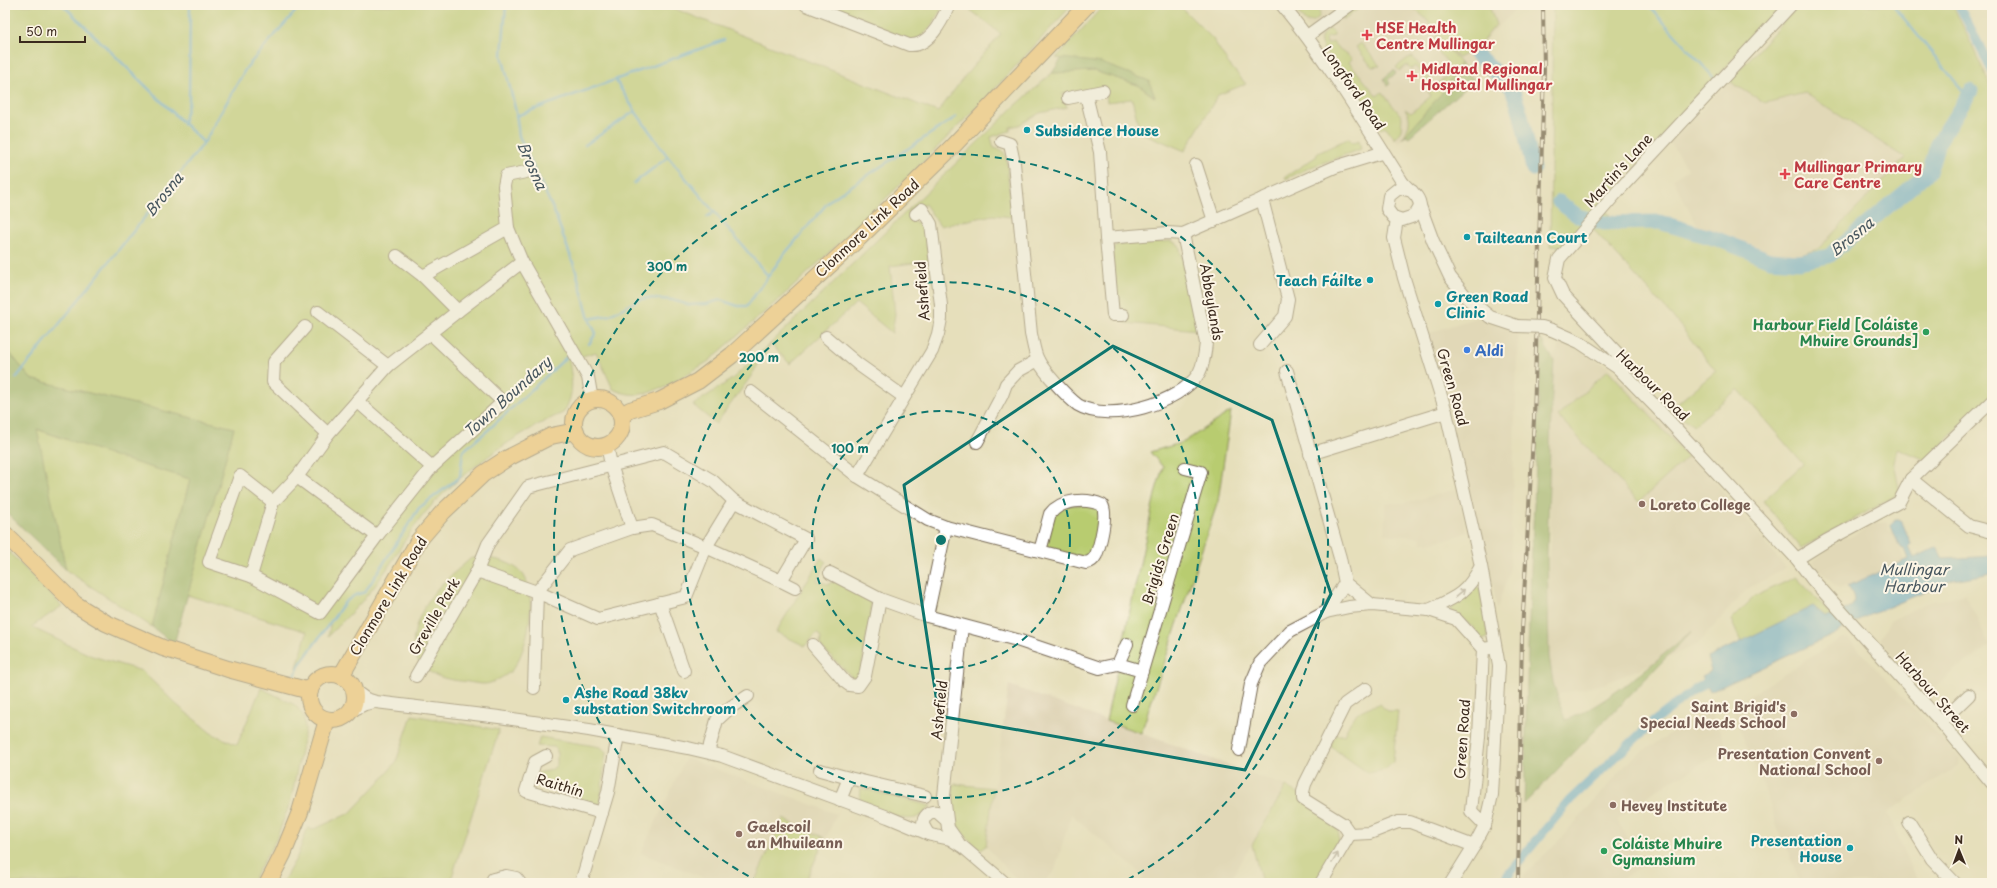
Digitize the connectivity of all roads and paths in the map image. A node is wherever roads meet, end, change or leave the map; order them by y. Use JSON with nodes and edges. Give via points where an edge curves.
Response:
{"nodes":[{"id":1,"x":806,"y":5,"type":"edge"},
{"id":2,"x":949,"y":5,"type":"edge"},
{"id":3,"x":1087,"y":5,"type":"edge"},
{"id":4,"x":1276,"y":5,"type":"edge"},
{"id":5,"x":1282,"y":5,"type":"edge"},
{"id":6,"x":1350,"y":5,"type":"edge"},
{"id":7,"x":1791,"y":5,"type":"edge"},
{"id":8,"x":1306,"y":35,"type":"junction"},
{"id":9,"x":1319,"y":63,"type":"junction"},
{"id":10,"x":1104,"y":91,"type":"dead end"},
{"id":11,"x":1086,"y":95,"type":"junction"},
{"id":12,"x":1068,"y":98,"type":"dead end"},
{"id":13,"x":1350,"y":98,"type":"junction"},
{"id":14,"x":1361,"y":123,"type":"junction"},
{"id":15,"x":1001,"y":141,"type":"dead end"},
{"id":16,"x":1381,"y":153,"type":"junction"},
{"id":17,"x":1196,"y":165,"type":"dead end"},
{"id":18,"x":526,"y":172,"type":"dead end"},
{"id":19,"x":1412,"y":191,"type":"junction"},
{"id":20,"x":1389,"y":196,"type":"junction"},
{"id":21,"x":1262,"y":199,"type":"junction"},
{"id":22,"x":1417,"y":211,"type":"junction"},
{"id":23,"x":916,"y":214,"type":"dead end"},
{"id":24,"x":1397,"y":219,"type":"junction"},
{"id":25,"x":1214,"y":221,"type":"junction"},
{"id":26,"x":508,"y":228,"type":"junction"},
{"id":27,"x":1183,"y":234,"type":"junction"},
{"id":28,"x":1106,"y":238,"type":"junction"},
{"id":29,"x":397,"y":256,"type":"dead end"},
{"id":30,"x":522,"y":262,"type":"junction"},
{"id":31,"x":423,"y":276,"type":"junction"},
{"id":32,"x":458,"y":311,"type":"junction"},
{"id":33,"x":318,"y":312,"type":"dead end"},
{"id":34,"x":1123,"y":315,"type":"dead end"},
{"id":35,"x":305,"y":327,"type":"dead end"},
{"id":36,"x":430,"y":332,"type":"junction"},
{"id":37,"x":826,"y":337,"type":"dead end"},
{"id":38,"x":1260,"y":345,"type":"dead end"},
{"id":39,"x":1038,"y":360,"type":"junction"},
{"id":40,"x":388,"y":366,"type":"junction"},
{"id":41,"x":1618,"y":368,"type":"junction"},
{"id":42,"x":1287,"y":372,"type":"dead end"},
{"id":43,"x":751,"y":392,"type":"dead end"},
{"id":44,"x":904,"y":397,"type":"junction"},
{"id":45,"x":592,"y":400,"type":"junction"},
{"id":46,"x":1992,"y":400,"type":"edge"},
{"id":47,"x":357,"y":401,"type":"junction"},
{"id":48,"x":1446,"y":412,"type":"junction"},
{"id":49,"x":621,"y":416,"type":"junction"},
{"id":50,"x":576,"y":431,"type":"junction"},
{"id":51,"x":328,"y":434,"type":"junction"},
{"id":52,"x":977,"y":442,"type":"dead end"},
{"id":53,"x":1310,"y":454,"type":"junction"},
{"id":54,"x":609,"y":455,"type":"junction"},
{"id":55,"x":432,"y":467,"type":"junction"},
{"id":56,"x":1184,"y":468,"type":"dead end"},
{"id":57,"x":856,"y":476,"type":"junction"},
{"id":58,"x":297,"y":477,"type":"junction"},
{"id":59,"x":1911,"y":479,"type":"junction"},
{"id":60,"x":734,"y":501,"type":"junction"},
{"id":61,"x":273,"y":502,"type":"junction"},
{"id":62,"x":946,"y":527,"type":"junction"},
{"id":63,"x":632,"y":528,"type":"junction"},
{"id":64,"x":1992,"y":532,"type":"edge"},
{"id":65,"x":5,"y":534,"type":"edge"},
{"id":66,"x":377,"y":536,"type":"junction"},
{"id":67,"x":706,"y":547,"type":"junction"},
{"id":68,"x":1040,"y":551,"type":"junction"},
{"id":69,"x":1797,"y":559,"type":"junction"},
{"id":70,"x":1481,"y":566,"type":"junction"},
{"id":71,"x":477,"y":571,"type":"junction"},
{"id":72,"x":830,"y":573,"type":"dead end"},
{"id":73,"x":251,"y":576,"type":"junction"},
{"id":74,"x":1812,"y":579,"type":"joint"},
{"id":75,"x":781,"y":581,"type":"junction"},
{"id":76,"x":1345,"y":582,"type":"junction"},
{"id":77,"x":795,"y":588,"type":"dead end"},
{"id":78,"x":537,"y":592,"type":"junction"},
{"id":79,"x":880,"y":599,"type":"junction"},
{"id":80,"x":660,"y":603,"type":"junction"},
{"id":81,"x":1372,"y":605,"type":"junction"},
{"id":82,"x":1429,"y":610,"type":"junction"},
{"id":83,"x":1326,"y":612,"type":"junction"},
{"id":84,"x":927,"y":616,"type":"junction"},
{"id":85,"x":962,"y":626,"type":"junction"},
{"id":86,"x":1127,"y":644,"type":"dead end"},
{"id":87,"x":812,"y":645,"type":"dead end"},
{"id":88,"x":1497,"y":646,"type":"junction"},
{"id":89,"x":1483,"y":649,"type":"junction"},
{"id":90,"x":1118,"y":664,"type":"junction"},
{"id":91,"x":684,"y":671,"type":"dead end"},
{"id":92,"x":1142,"y":671,"type":"junction"},
{"id":93,"x":341,"y":676,"type":"junction"},
{"id":94,"x":416,"y":676,"type":"dead end"},
{"id":95,"x":534,"y":688,"type":"dead end"},
{"id":96,"x":1366,"y":688,"type":"dead end"},
{"id":97,"x":355,"y":690,"type":"junction"},
{"id":98,"x":310,"y":691,"type":"junction"},
{"id":99,"x":1969,"y":695,"type":"dead end"},
{"id":100,"x":748,"y":696,"type":"dead end"},
{"id":101,"x":376,"y":702,"type":"junction"},
{"id":102,"x":1132,"y":705,"type":"dead end"},
{"id":103,"x":351,"y":711,"type":"junction"},
{"id":104,"x":327,"y":720,"type":"junction"},
{"id":105,"x":1941,"y":722,"type":"junction"},
{"id":106,"x":618,"y":735,"type":"junction"},
{"id":107,"x":1239,"y":750,"type":"dead end"},
{"id":108,"x":708,"y":752,"type":"junction"},
{"id":109,"x":546,"y":756,"type":"dead end"},
{"id":110,"x":820,"y":770,"type":"dead end"},
{"id":111,"x":849,"y":778,"type":"junction"},
{"id":112,"x":1992,"y":783,"type":"edge"},
{"id":113,"x":925,"y":796,"type":"dead end"},
{"id":114,"x":944,"y":796,"type":"junction"},
{"id":115,"x":840,"y":800,"type":"junction"},
{"id":116,"x":602,"y":813,"type":"junction"},
{"id":117,"x":927,"y":816,"type":"junction"},
{"id":118,"x":888,"y":817,"type":"junction"},
{"id":119,"x":946,"y":821,"type":"junction"},
{"id":120,"x":1909,"y":822,"type":"dead end"},
{"id":121,"x":1483,"y":828,"type":"junction"},
{"id":122,"x":1350,"y":834,"type":"junction"},
{"id":123,"x":931,"y":835,"type":"junction"},
{"id":124,"x":1474,"y":846,"type":"junction"},
{"id":125,"x":963,"y":847,"type":"junction"},
{"id":126,"x":268,"y":883,"type":"edge"},
{"id":127,"x":492,"y":883,"type":"edge"},
{"id":128,"x":520,"y":883,"type":"edge"},
{"id":129,"x":581,"y":883,"type":"edge"},
{"id":130,"x":1005,"y":883,"type":"edge"},
{"id":131,"x":1321,"y":883,"type":"edge"},
{"id":132,"x":1450,"y":883,"type":"edge"},
{"id":133,"x":1955,"y":883,"type":"edge"}],
"edges":[{"from":1,"to":2,"type":"street","via":[[915,46],[929,37],[942,20]]},
{"from":3,"to":49,"type":"main road","name":"Clonmore Link Road","via":[[951,148],[858,239],[732,355],[698,381]]},
{"from":4,"to":9,"type":"street","name":"Longford Road"},
{"from":5,"to":8,"type":"street"},
{"from":6,"to":8,"type":"street"},
{"from":7,"to":41,"type":"street","name":"Martin's Lane","via":[[1559,258],[1555,278],[1563,295],[1618,354]]},
{"from":8,"to":9,"type":"street","via":[[1305,42]]},
{"from":8,"to":13,"type":"street"},
{"from":9,"to":14,"type":"street","name":"Longford Road"},
{"from":10,"to":11,"type":"street"},
{"from":11,"to":12,"type":"street"},
{"from":11,"to":28,"type":"street","via":[[1100,152]]},
{"from":13,"to":14,"type":"street","via":[[1362,118]]},
{"from":13,"to":19,"type":"street","via":[[1402,182]]},
{"from":14,"to":16,"type":"street","name":"Longford Road"},
{"from":15,"to":39,"type":"street","name":"Abbeylands","via":[[1010,144],[1014,163],[1031,334]]},
{"from":16,"to":20,"type":"street","name":"Longford Road","via":[[1391,176]]},
{"from":16,"to":21,"type":"street","via":[[1335,167]]},
{"from":17,"to":25,"type":"street"},
{"from":18,"to":26,"type":"street","via":[[506,176],[504,186]]},
{"from":19,"to":20,"type":"street","via":[[1399,188]]},
{"from":19,"to":22,"type":"street","via":[[1418,197]]},
{"from":20,"to":24,"type":"street","via":[[1388,209]]},
{"from":21,"to":25,"type":"street"},
{"from":21,"to":38,"type":"street","via":[[1288,299],[1285,316]]},
{"from":22,"to":24,"type":"street","via":[[1407,220]]},
{"from":22,"to":41,"type":"street","name":"Harbour Road","bridge":true,"via":[[1450,277],[1467,298],[1490,317],[1517,326],[1552,330],[1579,342]]},
{"from":23,"to":44,"type":"street","name":"Ashefield","via":[[922,209],[931,224],[941,319],[932,350]]},
{"from":24,"to":48,"type":"street","name":"Green Road","via":[[1394,238],[1404,278]]},
{"from":25,"to":27,"type":"street"},
{"from":26,"to":30,"type":"street"},
{"from":26,"to":31,"type":"street"},
{"from":27,"to":28,"type":"street"},
{"from":27,"to":39,"type":"street","name":"Abbeylands","via":[[1206,343],[1200,372],[1181,392],[1139,409],[1097,411],[1079,405],[1072,399]]},
{"from":28,"to":34,"type":"street","via":[[1113,315]]},
{"from":29,"to":31,"type":"street"},
{"from":30,"to":32,"type":"street"},
{"from":30,"to":45,"type":"street","via":[[588,378]]},
{"from":31,"to":32,"type":"street"},
{"from":32,"to":36,"type":"street"},
{"from":33,"to":40,"type":"street"},
{"from":35,"to":51,"type":"street","via":[[274,362],[273,382]]},
{"from":36,"to":40,"type":"street"},
{"from":36,"to":55,"type":"street","via":[[503,402]]},
{"from":37,"to":44,"type":"street","via":[[859,365]]},
{"from":39,"to":52,"type":"street","via":[[1018,371],[1006,384]]},
{"from":40,"to":47,"type":"street"},
{"from":41,"to":69,"type":"street","name":"Harbour Road"},
{"from":42,"to":53,"type":"street"},
{"from":43,"to":57,"type":"street"},
{"from":44,"to":57,"type":"street","name":"Ashefield"},
{"from":45,"to":49,"type":"main road","via":[[607,400]]},
{"from":45,"to":50,"type":"main road","via":[[585,403],[576,415]]},
{"from":46,"to":59,"type":"street"},
{"from":47,"to":51,"type":"street"},
{"from":47,"to":55,"type":"street"},
{"from":48,"to":53,"type":"street"},
{"from":48,"to":70,"type":"street","name":"Green Road"},
{"from":49,"to":54,"type":"main road","via":[[621,430]]},
{"from":50,"to":54,"type":"main road","via":[[585,442]]},
{"from":50,"to":93,"type":"main road","name":"Clonmore Link Road","via":[[551,436],[506,458],[483,474],[443,512],[419,540]]},
{"from":51,"to":58,"type":"street"},
{"from":53,"to":76,"type":"street"},
{"from":54,"to":60,"type":"street","name":"Greville Park","via":[[664,452],[713,481]]},
{"from":54,"to":63,"type":"street"},
{"from":54,"to":71,"type":"street","name":"Greville Park","via":[[528,488],[488,544]]},
{"from":55,"to":66,"type":"street"},
{"from":56,"to":92,"type":"street","name":"Brigids Green","via":[[1201,472]]},
{"from":57,"to":62,"type":"street","via":[[928,520]]},
{"from":58,"to":61,"type":"street"},
{"from":58,"to":66,"type":"street"},
{"from":59,"to":64,"type":"street","via":[[1969,526]]},
{"from":59,"to":69,"type":"street","via":[[1899,502],[1826,540]]},
{"from":60,"to":67,"type":"street","name":"Greville Park"},
{"from":60,"to":75,"type":"street","name":"Greville Park","via":[[806,538]]},
{"from":61,"to":73,"type":"street"},
{"from":61,"to":73,"type":"street","via":[[240,476],[209,562]]},
{"from":62,"to":68,"type":"street"},
{"from":62,"to":84,"type":"street"},
{"from":63,"to":67,"type":"street","via":[[652,525]]},
{"from":63,"to":78,"type":"street","via":[[570,550]]},
{"from":65,"to":98,"type":"main road","via":[[75,604],[106,623],[156,645],[228,669]]},
{"from":66,"to":73,"type":"street","via":[[320,612]]},
{"from":67,"to":75,"type":"street"},
{"from":67,"to":80,"type":"street","name":"Greville Park","via":[[686,597]]},
{"from":68,"to":68,"type":"street","via":[[1050,514],[1061,503],[1102,505],[1106,514],[1096,556],[1090,562],[1082,563]]},
{"from":69,"to":74,"type":"street","name":"Harbour Road"},
{"from":82,"to":70,"type":"street","one_way":true,"via":[[1458,596],[1472,582]]},
{"from":70,"to":88,"type":"street","name":"Green Road"},
{"from":71,"to":78,"type":"street","name":"Greville Park"},
{"from":71,"to":94,"type":"street","name":"Greville Park"},
{"from":72,"to":79,"type":"street"},
{"from":74,"to":105,"type":"street","name":"Harbour Street"},
{"from":75,"to":77,"type":"street"},
{"from":76,"to":81,"type":"street"},
{"from":76,"to":83,"type":"street"},
{"from":78,"to":80,"type":"street","name":"Greville Park","via":[[598,619]]},
{"from":78,"to":95,"type":"street"},
{"from":79,"to":84,"type":"street"},
{"from":79,"to":87,"type":"street","via":[[865,676],[858,686],[849,686]]},
{"from":80,"to":91,"type":"street"},
{"from":81,"to":82,"type":"street"},
{"from":81,"to":83,"type":"street"},
{"from":82,"to":89,"type":"street","via":[[1456,619]]},
{"from":83,"to":107,"type":"street","via":[[1290,631],[1260,663],[1251,684]]},
{"from":84,"to":85,"type":"street"},
{"from":85,"to":90,"type":"street","via":[[1017,640],[1100,668]]},
{"from":85,"to":114,"type":"street","name":"Ashefield"},
{"from":86,"to":90,"type":"street"},
{"from":88,"to":89,"type":"street"},
{"from":88,"to":121,"type":"street","name":"Green Road","via":[[1499,666],[1492,794]]},
{"from":89,"to":121,"type":"street","name":"Green Road","via":[[1479,737],[1471,811]]},
{"from":90,"to":92,"type":"street"},
{"from":92,"to":102,"type":"street"},
{"from":93,"to":97,"type":"main road","via":[[352,684]]},
{"from":93,"to":98,"type":"main road","via":[[322,676],[312,685]]},
{"from":96,"to":122,"type":"street","via":[[1345,704],[1302,792],[1303,799],[1343,824]]},
{"from":97,"to":101,"type":"street","via":[[366,699]]},
{"from":97,"to":103,"type":"main road","via":[[355,701]]},
{"from":98,"to":104,"type":"main road","via":[[310,706],[314,712]]},
{"from":99,"to":105,"type":"street"},
{"from":100,"to":108,"type":"street","via":[[717,720]]},
{"from":101,"to":103,"type":"street"},
{"from":101,"to":106,"type":"street"},
{"from":103,"to":104,"type":"main road","via":[[340,719]]},
{"from":104,"to":126,"type":"main road","via":[[300,812]]},
{"from":105,"to":112,"type":"street","name":"Harbour Street"},
{"from":106,"to":108,"type":"street"},
{"from":106,"to":116,"type":"street"},
{"from":108,"to":115,"type":"street"},
{"from":109,"to":116,"type":"street","name":"Raithín","via":[[535,762],[526,791]]},
{"from":110,"to":111,"type":"street"},
{"from":111,"to":113,"type":"street"},
{"from":111,"to":115,"type":"street"},
{"from":114,"to":117,"type":"street"},
{"from":114,"to":119,"type":"street","name":"Ashefield"},
{"from":115,"to":118,"type":"street"},
{"from":116,"to":129,"type":"street"},
{"from":117,"to":118,"type":"street"},
{"from":117,"to":119,"type":"street","via":[[941,814]]},
{"from":117,"to":123,"type":"street","via":[[924,829]]},
{"from":118,"to":123,"type":"street"},
{"from":119,"to":123,"type":"street","via":[[943,832]]},
{"from":119,"to":125,"type":"street","via":[[949,831]]},
{"from":120,"to":133,"type":"street","via":[[1932,859]]},
{"from":121,"to":124,"type":"street"},
{"from":122,"to":124,"type":"street","via":[[1370,833],[1398,822],[1410,822]]},
{"from":131,"to":122,"type":"street","one_way":true},
{"from":123,"to":125,"type":"street","via":[[950,839]]},
{"from":124,"to":132,"type":"street"},
{"from":125,"to":130,"type":"street"},
{"from":127,"to":128,"type":"street","via":[[493,879],[506,876],[516,878]]}]}
